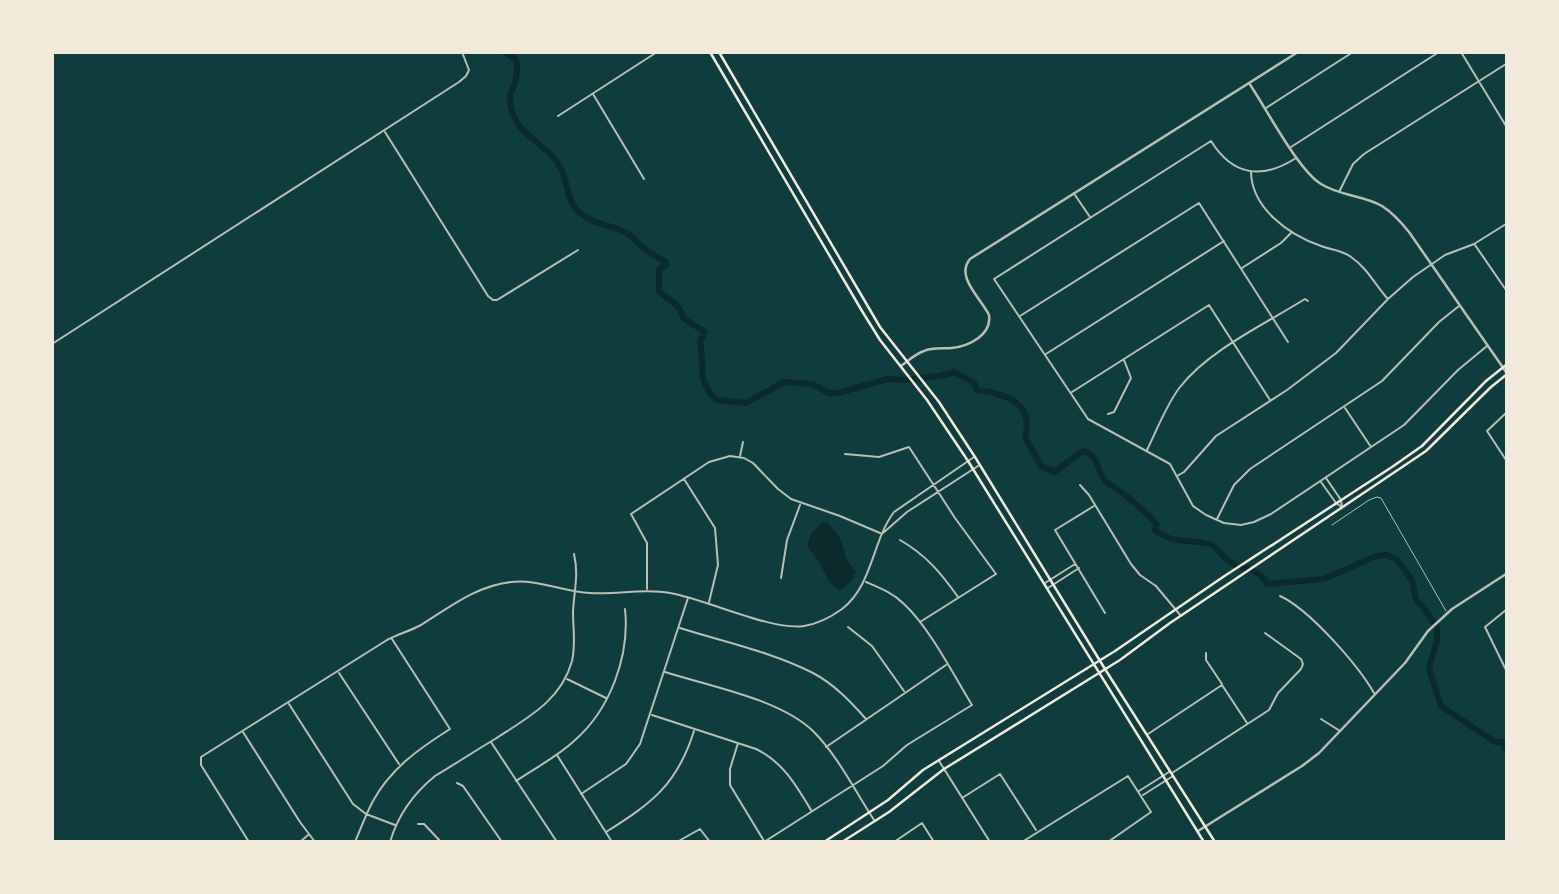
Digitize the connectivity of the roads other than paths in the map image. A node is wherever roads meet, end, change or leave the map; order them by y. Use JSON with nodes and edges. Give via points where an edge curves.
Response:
{"nodes":[{"id":1,"x":462,"y":52,"type":"edge"},
{"id":2,"x":657,"y":52,"type":"edge"},
{"id":3,"x":710,"y":52,"type":"edge"},
{"id":4,"x":719,"y":52,"type":"edge"},
{"id":5,"x":1298,"y":52,"type":"edge"},
{"id":6,"x":1353,"y":52,"type":"edge"},
{"id":7,"x":1439,"y":52,"type":"edge"},
{"id":8,"x":1461,"y":52,"type":"edge"},
{"id":9,"x":1507,"y":64,"type":"edge"},
{"id":10,"x":1478,"y":81,"type":"junction"},
{"id":11,"x":1249,"y":83,"type":"junction"},
{"id":12,"x":593,"y":93,"type":"junction"},
{"id":13,"x":1266,"y":108,"type":"junction"},
{"id":14,"x":755,"y":113,"type":"junction"},
{"id":15,"x":1507,"y":114,"type":"edge"},
{"id":16,"x":558,"y":116,"type":"dead end"},
{"id":17,"x":749,"y":117,"type":"junction"},
{"id":18,"x":1501,"y":118,"type":"junction"},
{"id":19,"x":1507,"y":126,"type":"edge"},
{"id":20,"x":384,"y":130,"type":"junction"},
{"id":21,"x":1291,"y":147,"type":"junction"},
{"id":22,"x":1297,"y":158,"type":"junction"},
{"id":23,"x":1251,"y":171,"type":"junction"},
{"id":24,"x":644,"y":179,"type":"dead end"},
{"id":25,"x":1338,"y":193,"type":"junction"},
{"id":26,"x":1075,"y":194,"type":"junction"},
{"id":27,"x":1090,"y":217,"type":"junction"},
{"id":28,"x":818,"y":221,"type":"junction"},
{"id":29,"x":1507,"y":224,"type":"edge"},
{"id":30,"x":811,"y":226,"type":"junction"},
{"id":31,"x":1292,"y":232,"type":"junction"},
{"id":32,"x":1224,"y":241,"type":"junction"},
{"id":33,"x":1474,"y":244,"type":"junction"},
{"id":34,"x":578,"y":250,"type":"dead end"},
{"id":35,"x":1431,"y":264,"type":"junction"},
{"id":36,"x":1241,"y":268,"type":"junction"},
{"id":37,"x":1507,"y":278,"type":"edge"},
{"id":38,"x":1501,"y":282,"type":"junction"},
{"id":39,"x":1507,"y":290,"type":"edge"},
{"id":40,"x":1388,"y":299,"type":"junction"},
{"id":41,"x":1308,"y":301,"type":"dead end"},
{"id":42,"x":1460,"y":306,"type":"junction"},
{"id":43,"x":1020,"y":316,"type":"junction"},
{"id":44,"x":1273,"y":318,"type":"junction"},
{"id":45,"x":1288,"y":342,"type":"dead end"},
{"id":46,"x":1233,"y":343,"type":"junction"},
{"id":47,"x":52,"y":344,"type":"edge"},
{"id":48,"x":1488,"y":346,"type":"junction"},
{"id":49,"x":1045,"y":354,"type":"junction"},
{"id":50,"x":1124,"y":359,"type":"junction"},
{"id":51,"x":907,"y":362,"type":"junction"},
{"id":52,"x":901,"y":366,"type":"junction"},
{"id":53,"x":1505,"y":366,"type":"edge"},
{"id":54,"x":1507,"y":373,"type":"edge"},
{"id":55,"x":1071,"y":393,"type":"junction"},
{"id":56,"x":1271,"y":400,"type":"junction"},
{"id":57,"x":1345,"y":407,"type":"junction"},
{"id":58,"x":1507,"y":413,"type":"edge"},
{"id":59,"x":1108,"y":414,"type":"dead end"},
{"id":60,"x":743,"y":442,"type":"dead end"},
{"id":61,"x":1371,"y":447,"type":"junction"},
{"id":62,"x":1146,"y":451,"type":"junction"},
{"id":63,"x":845,"y":454,"type":"dead end"},
{"id":64,"x":740,"y":457,"type":"junction"},
{"id":65,"x":975,"y":457,"type":"junction"},
{"id":66,"x":1507,"y":460,"type":"edge"},
{"id":67,"x":968,"y":461,"type":"junction"},
{"id":68,"x":980,"y":465,"type":"junction"},
{"id":69,"x":973,"y":470,"type":"junction"},
{"id":70,"x":1177,"y":477,"type":"junction"},
{"id":71,"x":1326,"y":477,"type":"junction"},
{"id":72,"x":684,"y":479,"type":"junction"},
{"id":73,"x":1320,"y":481,"type":"junction"},
{"id":74,"x":933,"y":484,"type":"junction"},
{"id":75,"x":1080,"y":485,"type":"dead end"},
{"id":76,"x":938,"y":492,"type":"junction"},
{"id":77,"x":1341,"y":500,"type":"junction"},
{"id":78,"x":1336,"y":503,"type":"junction"},
{"id":79,"x":801,"y":504,"type":"junction"},
{"id":80,"x":1095,"y":505,"type":"junction"},
{"id":81,"x":1342,"y":508,"type":"junction"},
{"id":82,"x":1216,"y":520,"type":"junction"},
{"id":83,"x":1332,"y":525,"type":"dead end"},
{"id":84,"x":882,"y":534,"type":"junction"},
{"id":85,"x":900,"y":540,"type":"dead end"},
{"id":86,"x":574,"y":554,"type":"dead end"},
{"id":87,"x":1076,"y":563,"type":"junction"},
{"id":88,"x":1079,"y":568,"type":"junction"},
{"id":89,"x":1507,"y":575,"type":"edge"},
{"id":90,"x":781,"y":578,"type":"dead end"},
{"id":91,"x":1051,"y":579,"type":"junction"},
{"id":92,"x":864,"y":581,"type":"junction"},
{"id":93,"x":1045,"y":583,"type":"junction"},
{"id":94,"x":1055,"y":584,"type":"junction"},
{"id":95,"x":1048,"y":588,"type":"junction"},
{"id":96,"x":647,"y":590,"type":"junction"},
{"id":97,"x":576,"y":592,"type":"junction"},
{"id":98,"x":1280,"y":596,"type":"dead end"},
{"id":99,"x":688,"y":597,"type":"junction"},
{"id":100,"x":959,"y":597,"type":"junction"},
{"id":101,"x":709,"y":603,"type":"junction"},
{"id":102,"x":1176,"y":608,"type":"junction"},
{"id":103,"x":625,"y":609,"type":"dead end"},
{"id":104,"x":1507,"y":610,"type":"edge"},
{"id":105,"x":1105,"y":613,"type":"dead end"},
{"id":106,"x":1447,"y":613,"type":"junction"},
{"id":107,"x":1181,"y":616,"type":"junction"},
{"id":108,"x":920,"y":622,"type":"junction"},
{"id":109,"x":848,"y":626,"type":"dead end"},
{"id":110,"x":679,"y":627,"type":"junction"},
{"id":111,"x":1265,"y":633,"type":"dead end"},
{"id":112,"x":391,"y":638,"type":"junction"},
{"id":113,"x":1206,"y":653,"type":"dead end"},
{"id":114,"x":1100,"y":661,"type":"junction"},
{"id":115,"x":946,"y":664,"type":"junction"},
{"id":116,"x":1093,"y":664,"type":"junction"},
{"id":117,"x":1506,"y":666,"type":"edge"},
{"id":118,"x":1105,"y":669,"type":"junction"},
{"id":119,"x":1507,"y":670,"type":"edge"},
{"id":120,"x":338,"y":671,"type":"junction"},
{"id":121,"x":665,"y":672,"type":"junction"},
{"id":122,"x":1099,"y":673,"type":"junction"},
{"id":123,"x":565,"y":679,"type":"junction"},
{"id":124,"x":1222,"y":685,"type":"junction"},
{"id":125,"x":905,"y":692,"type":"junction"},
{"id":126,"x":1046,"y":694,"type":"junction"},
{"id":127,"x":1375,"y":694,"type":"junction"},
{"id":128,"x":607,"y":698,"type":"junction"},
{"id":129,"x":288,"y":702,"type":"junction"},
{"id":130,"x":1051,"y":703,"type":"junction"},
{"id":131,"x":651,"y":715,"type":"junction"},
{"id":132,"x":866,"y":719,"type":"junction"},
{"id":133,"x":1321,"y":719,"type":"dead end"},
{"id":134,"x":1248,"y":724,"type":"junction"},
{"id":135,"x":994,"y":726,"type":"junction"},
{"id":136,"x":695,"y":729,"type":"junction"},
{"id":137,"x":243,"y":731,"type":"junction"},
{"id":138,"x":1340,"y":731,"type":"junction"},
{"id":139,"x":1000,"y":734,"type":"junction"},
{"id":140,"x":1147,"y":735,"type":"junction"},
{"id":141,"x":490,"y":741,"type":"junction"},
{"id":142,"x":738,"y":743,"type":"junction"},
{"id":143,"x":826,"y":747,"type":"junction"},
{"id":144,"x":557,"y":755,"type":"junction"},
{"id":145,"x":938,"y":760,"type":"junction"},
{"id":146,"x":400,"y":765,"type":"junction"},
{"id":147,"x":944,"y":769,"type":"junction"},
{"id":148,"x":1171,"y":774,"type":"junction"},
{"id":149,"x":1163,"y":775,"type":"junction"},
{"id":150,"x":1166,"y":780,"type":"junction"},
{"id":151,"x":516,"y":781,"type":"junction"},
{"id":152,"x":457,"y":783,"type":"dead end"},
{"id":153,"x":852,"y":785,"type":"junction"},
{"id":154,"x":1139,"y":791,"type":"junction"},
{"id":155,"x":582,"y":794,"type":"junction"},
{"id":156,"x":1142,"y":796,"type":"junction"},
{"id":157,"x":962,"y":798,"type":"junction"},
{"id":158,"x":812,"y":811,"type":"junction"},
{"id":159,"x":869,"y":813,"type":"junction"},
{"id":160,"x":366,"y":814,"type":"junction"},
{"id":161,"x":874,"y":821,"type":"junction"},
{"id":162,"x":418,"y":824,"type":"dead end"},
{"id":163,"x":396,"y":826,"type":"junction"},
{"id":164,"x":1205,"y":827,"type":"junction"},
{"id":165,"x":1198,"y":831,"type":"junction"},
{"id":166,"x":606,"y":832,"type":"junction"},
{"id":167,"x":1037,"y":832,"type":"junction"},
{"id":168,"x":309,"y":834,"type":"junction"},
{"id":169,"x":500,"y":841,"type":"edge"},
{"id":170,"x":764,"y":841,"type":"edge"},
{"id":171,"x":249,"y":842,"type":"edge"},
{"id":172,"x":300,"y":842,"type":"edge"},
{"id":173,"x":315,"y":842,"type":"edge"},
{"id":174,"x":355,"y":842,"type":"edge"},
{"id":175,"x":390,"y":842,"type":"edge"},
{"id":176,"x":441,"y":842,"type":"edge"},
{"id":177,"x":557,"y":842,"type":"edge"},
{"id":178,"x":612,"y":842,"type":"edge"},
{"id":179,"x":677,"y":842,"type":"edge"},
{"id":180,"x":710,"y":842,"type":"edge"},
{"id":181,"x":824,"y":842,"type":"edge"},
{"id":182,"x":842,"y":842,"type":"edge"},
{"id":183,"x":894,"y":842,"type":"edge"},
{"id":184,"x":934,"y":842,"type":"edge"},
{"id":185,"x":990,"y":842,"type":"edge"},
{"id":186,"x":1022,"y":842,"type":"edge"},
{"id":187,"x":1108,"y":842,"type":"edge"},
{"id":188,"x":1205,"y":842,"type":"edge"},
{"id":189,"x":1214,"y":842,"type":"edge"}],
"edges":[{"from":1,"to":20,"type":"street","via":[[466,76]]},
{"from":2,"to":12,"type":"street"},
{"from":3,"to":17,"type":"main road"},
{"from":4,"to":14,"type":"main road"},
{"from":5,"to":11,"type":"street"},
{"from":6,"to":13,"type":"street"},
{"from":7,"to":21,"type":"street"},
{"from":8,"to":10,"type":"street"},
{"from":9,"to":10,"type":"street"},
{"from":10,"to":18,"type":"street"},
{"from":10,"to":25,"type":"street","via":[[1359,158]]},
{"from":11,"to":13,"type":"street"},
{"from":11,"to":26,"type":"street"},
{"from":12,"to":16,"type":"street"},
{"from":12,"to":24,"type":"street"},
{"from":13,"to":21,"type":"street"},
{"from":14,"to":17,"type":"main road"},
{"from":14,"to":28,"type":"main road"},
{"from":15,"to":18,"type":"street"},
{"from":17,"to":30,"type":"main road"},
{"from":18,"to":19,"type":"street"},
{"from":20,"to":34,"type":"street","via":[[493,300]]},
{"from":20,"to":47,"type":"street"},
{"from":21,"to":22,"type":"street"},
{"from":22,"to":23,"type":"street","via":[[1272,171]]},
{"from":22,"to":25,"type":"street","via":[[1319,183]]},
{"from":23,"to":27,"type":"street","via":[[1237,168],[1210,141]]},
{"from":23,"to":31,"type":"street","via":[[1255,197]]},
{"from":25,"to":35,"type":"street","via":[[1380,205],[1397,218]]},
{"from":26,"to":27,"type":"street"},
{"from":26,"to":51,"type":"street","via":[[967,263],[966,278],[989,315],[985,332],[961,346],[928,349]]},
{"from":27,"to":43,"type":"street","via":[[995,279]]},
{"from":28,"to":30,"type":"main road"},
{"from":28,"to":51,"type":"main road","via":[[880,327]]},
{"from":29,"to":33,"type":"street"},
{"from":30,"to":52,"type":"main road"},
{"from":31,"to":36,"type":"street"},
{"from":31,"to":40,"type":"street","via":[[1354,258]]},
{"from":32,"to":36,"type":"street"},
{"from":32,"to":43,"type":"street","via":[[1199,203]]},
{"from":32,"to":49,"type":"street"},
{"from":33,"to":35,"type":"street"},
{"from":33,"to":38,"type":"street"},
{"from":35,"to":40,"type":"street"},
{"from":35,"to":42,"type":"street"},
{"from":36,"to":44,"type":"street"},
{"from":37,"to":38,"type":"street"},
{"from":38,"to":39,"type":"street"},
{"from":40,"to":56,"type":"street","via":[[1336,353]]},
{"from":41,"to":44,"type":"street"},
{"from":42,"to":48,"type":"street"},
{"from":42,"to":57,"type":"street","via":[[1438,322],[1382,382]]},
{"from":43,"to":49,"type":"street"},
{"from":44,"to":45,"type":"street"},
{"from":44,"to":46,"type":"street"},
{"from":46,"to":50,"type":"street","via":[[1209,305]]},
{"from":46,"to":56,"type":"street"},
{"from":46,"to":62,"type":"street","via":[[1179,389]]},
{"from":48,"to":53,"type":"street"},
{"from":48,"to":61,"type":"street","via":[[1404,425]]},
{"from":49,"to":55,"type":"street"},
{"from":50,"to":55,"type":"street"},
{"from":50,"to":59,"type":"street","via":[[1131,378],[1114,412]]},
{"from":51,"to":52,"type":"street"},
{"from":51,"to":65,"type":"main road"},
{"from":52,"to":67,"type":"main road"},
{"from":53,"to":54,"type":"street"},
{"from":53,"to":77,"type":"main road","via":[[1422,446]]},
{"from":54,"to":81,"type":"main road","via":[[1426,452]]},
{"from":55,"to":62,"type":"street","via":[[1088,419]]},
{"from":56,"to":70,"type":"street","via":[[1216,436]]},
{"from":57,"to":61,"type":"street"},
{"from":57,"to":82,"type":"street","via":[[1250,469],[1234,485]]},
{"from":58,"to":66,"type":"street","via":[[1487,431]]},
{"from":60,"to":64,"type":"street"},
{"from":61,"to":71,"type":"street"},
{"from":62,"to":70,"type":"street","via":[[1170,464]]},
{"from":63,"to":74,"type":"street","via":[[879,457],[909,447]]},
{"from":64,"to":72,"type":"street","via":[[721,457]]},
{"from":64,"to":79,"type":"street"},
{"from":65,"to":67,"type":"street"},
{"from":65,"to":68,"type":"main road"},
{"from":67,"to":69,"type":"main road"},
{"from":67,"to":74,"type":"street"},
{"from":68,"to":69,"type":"street"},
{"from":68,"to":91,"type":"main road"},
{"from":69,"to":76,"type":"street"},
{"from":69,"to":93,"type":"main road"},
{"from":70,"to":82,"type":"street","via":[[1193,506]]},
{"from":71,"to":73,"type":"street"},
{"from":71,"to":77,"type":"street"},
{"from":72,"to":96,"type":"street","via":[[631,514],[646,544]]},
{"from":72,"to":101,"type":"street","via":[[715,528],[718,565]]},
{"from":73,"to":78,"type":"street"},
{"from":73,"to":82,"type":"street","via":[[1254,522],[1241,525]]},
{"from":74,"to":76,"type":"street"},
{"from":74,"to":84,"type":"street","via":[[894,512]]},
{"from":75,"to":80,"type":"street"},
{"from":76,"to":84,"type":"street"},
{"from":76,"to":100,"type":"street","via":[[996,574]]},
{"from":77,"to":78,"type":"main road"},
{"from":77,"to":81,"type":"street"},
{"from":78,"to":81,"type":"street"},
{"from":78,"to":102,"type":"main road"},
{"from":79,"to":84,"type":"street"},
{"from":79,"to":90,"type":"street","via":[[787,540]]},
{"from":80,"to":87,"type":"street","via":[[1055,530]]},
{"from":80,"to":102,"type":"street","via":[[1131,564]]},
{"from":81,"to":107,"type":"main road"},
{"from":83,"to":106,"type":"lane","via":[[1368,500],[1381,498]]},
{"from":84,"to":92,"type":"street"},
{"from":85,"to":100,"type":"street","via":[[931,562]]},
{"from":86,"to":97,"type":"street"},
{"from":87,"to":88,"type":"street"},
{"from":87,"to":91,"type":"street"},
{"from":88,"to":94,"type":"street"},
{"from":88,"to":105,"type":"street"},
{"from":89,"to":106,"type":"street"},
{"from":91,"to":93,"type":"street"},
{"from":91,"to":94,"type":"main road"},
{"from":92,"to":101,"type":"street","via":[[844,607],[803,627],[777,625]]},
{"from":92,"to":108,"type":"street","via":[[899,599]]},
{"from":93,"to":95,"type":"main road"},
{"from":94,"to":95,"type":"street"},
{"from":94,"to":114,"type":"main road"},
{"from":95,"to":116,"type":"main road"},
{"from":96,"to":97,"type":"street"},
{"from":96,"to":99,"type":"street"},
{"from":97,"to":112,"type":"street","via":[[537,583],[495,585]]},
{"from":97,"to":123,"type":"street","via":[[575,648]]},
{"from":98,"to":127,"type":"street","via":[[1354,663]]},
{"from":99,"to":101,"type":"street"},
{"from":99,"to":110,"type":"street"},
{"from":100,"to":108,"type":"street"},
{"from":102,"to":107,"type":"street"},
{"from":102,"to":114,"type":"main road"},
{"from":103,"to":128,"type":"street","via":[[623,650]]},
{"from":104,"to":117,"type":"street","via":[[1485,627]]},
{"from":106,"to":127,"type":"street"},
{"from":107,"to":118,"type":"main road"},
{"from":108,"to":115,"type":"street"},
{"from":109,"to":125,"type":"street","via":[[872,646]]},
{"from":110,"to":121,"type":"street"},
{"from":110,"to":132,"type":"street","via":[[815,674]]},
{"from":111,"to":134,"type":"street","via":[[1301,659],[1303,666],[1269,710]]},
{"from":112,"to":120,"type":"street"},
{"from":112,"to":146,"type":"street","via":[[450,729]]},
{"from":113,"to":124,"type":"street"},
{"from":114,"to":116,"type":"main road"},
{"from":114,"to":118,"type":"main road"},
{"from":115,"to":125,"type":"street"},
{"from":115,"to":153,"type":"street","via":[[972,705]]},
{"from":116,"to":122,"type":"main road"},
{"from":116,"to":126,"type":"main road"},
{"from":117,"to":119,"type":"street"},
{"from":118,"to":122,"type":"main road"},
{"from":118,"to":140,"type":"main road"},
{"from":120,"to":129,"type":"street"},
{"from":120,"to":146,"type":"street"},
{"from":121,"to":131,"type":"street"},
{"from":121,"to":143,"type":"street","via":[[777,707],[794,716]]},
{"from":122,"to":130,"type":"main road"},
{"from":122,"to":149,"type":"main road"},
{"from":123,"to":128,"type":"street"},
{"from":123,"to":141,"type":"street","via":[[541,708]]},
{"from":124,"to":134,"type":"street"},
{"from":124,"to":140,"type":"street"},
{"from":125,"to":132,"type":"street"},
{"from":126,"to":130,"type":"main road"},
{"from":126,"to":135,"type":"main road"},
{"from":127,"to":138,"type":"street"},
{"from":128,"to":144,"type":"street","via":[[588,727]]},
{"from":129,"to":137,"type":"street"},
{"from":129,"to":160,"type":"street","via":[[348,797]]},
{"from":130,"to":139,"type":"main road"},
{"from":131,"to":136,"type":"street"},
{"from":131,"to":155,"type":"street","via":[[632,757]]},
{"from":132,"to":143,"type":"street"},
{"from":133,"to":138,"type":"street"},
{"from":134,"to":148,"type":"street"},
{"from":135,"to":139,"type":"main road"},
{"from":135,"to":145,"type":"main road"},
{"from":136,"to":142,"type":"street"},
{"from":136,"to":166,"type":"street","via":[[683,761],[663,791]]},
{"from":137,"to":168,"type":"street"},
{"from":137,"to":171,"type":"street","via":[[201,757],[201,765]]},
{"from":138,"to":164,"type":"street","via":[[1302,766]]},
{"from":139,"to":147,"type":"main road"},
{"from":140,"to":148,"type":"main road"},
{"from":141,"to":151,"type":"street"},
{"from":141,"to":163,"type":"street","via":[[429,781]]},
{"from":142,"to":158,"type":"street","via":[[763,752],[780,765]]},
{"from":142,"to":170,"type":"street","via":[[730,785]]},
{"from":143,"to":153,"type":"street"},
{"from":144,"to":151,"type":"street"},
{"from":144,"to":155,"type":"street"},
{"from":145,"to":147,"type":"street"},
{"from":145,"to":159,"type":"main road"},
{"from":146,"to":160,"type":"street"},
{"from":147,"to":157,"type":"street"},
{"from":147,"to":161,"type":"main road"},
{"from":148,"to":149,"type":"street"},
{"from":148,"to":150,"type":"street"},
{"from":148,"to":164,"type":"main road"},
{"from":149,"to":150,"type":"main road"},
{"from":149,"to":154,"type":"street"},
{"from":150,"to":156,"type":"street"},
{"from":150,"to":165,"type":"main road"},
{"from":151,"to":177,"type":"street"},
{"from":152,"to":169,"type":"street"},
{"from":153,"to":158,"type":"street"},
{"from":153,"to":159,"type":"street"},
{"from":154,"to":156,"type":"street"},
{"from":154,"to":167,"type":"street","via":[[1128,776]]},
{"from":155,"to":166,"type":"street"},
{"from":156,"to":187,"type":"street","via":[[1151,813]]},
{"from":157,"to":167,"type":"street","via":[[1000,774]]},
{"from":157,"to":185,"type":"street"},
{"from":158,"to":170,"type":"street"},
{"from":159,"to":161,"type":"street"},
{"from":159,"to":181,"type":"main road"},
{"from":160,"to":163,"type":"street"},
{"from":160,"to":174,"type":"street"},
{"from":161,"to":182,"type":"main road"},
{"from":162,"to":176,"type":"street","via":[[424,824]]},
{"from":163,"to":175,"type":"street"},
{"from":164,"to":165,"type":"street"},
{"from":164,"to":189,"type":"main road"},
{"from":165,"to":188,"type":"main road"},
{"from":166,"to":178,"type":"street"},
{"from":167,"to":186,"type":"street"},
{"from":168,"to":172,"type":"street"},
{"from":168,"to":173,"type":"street"},
{"from":179,"to":180,"type":"street","via":[[697,829]]},
{"from":183,"to":184,"type":"street","via":[[922,823]]}]}
